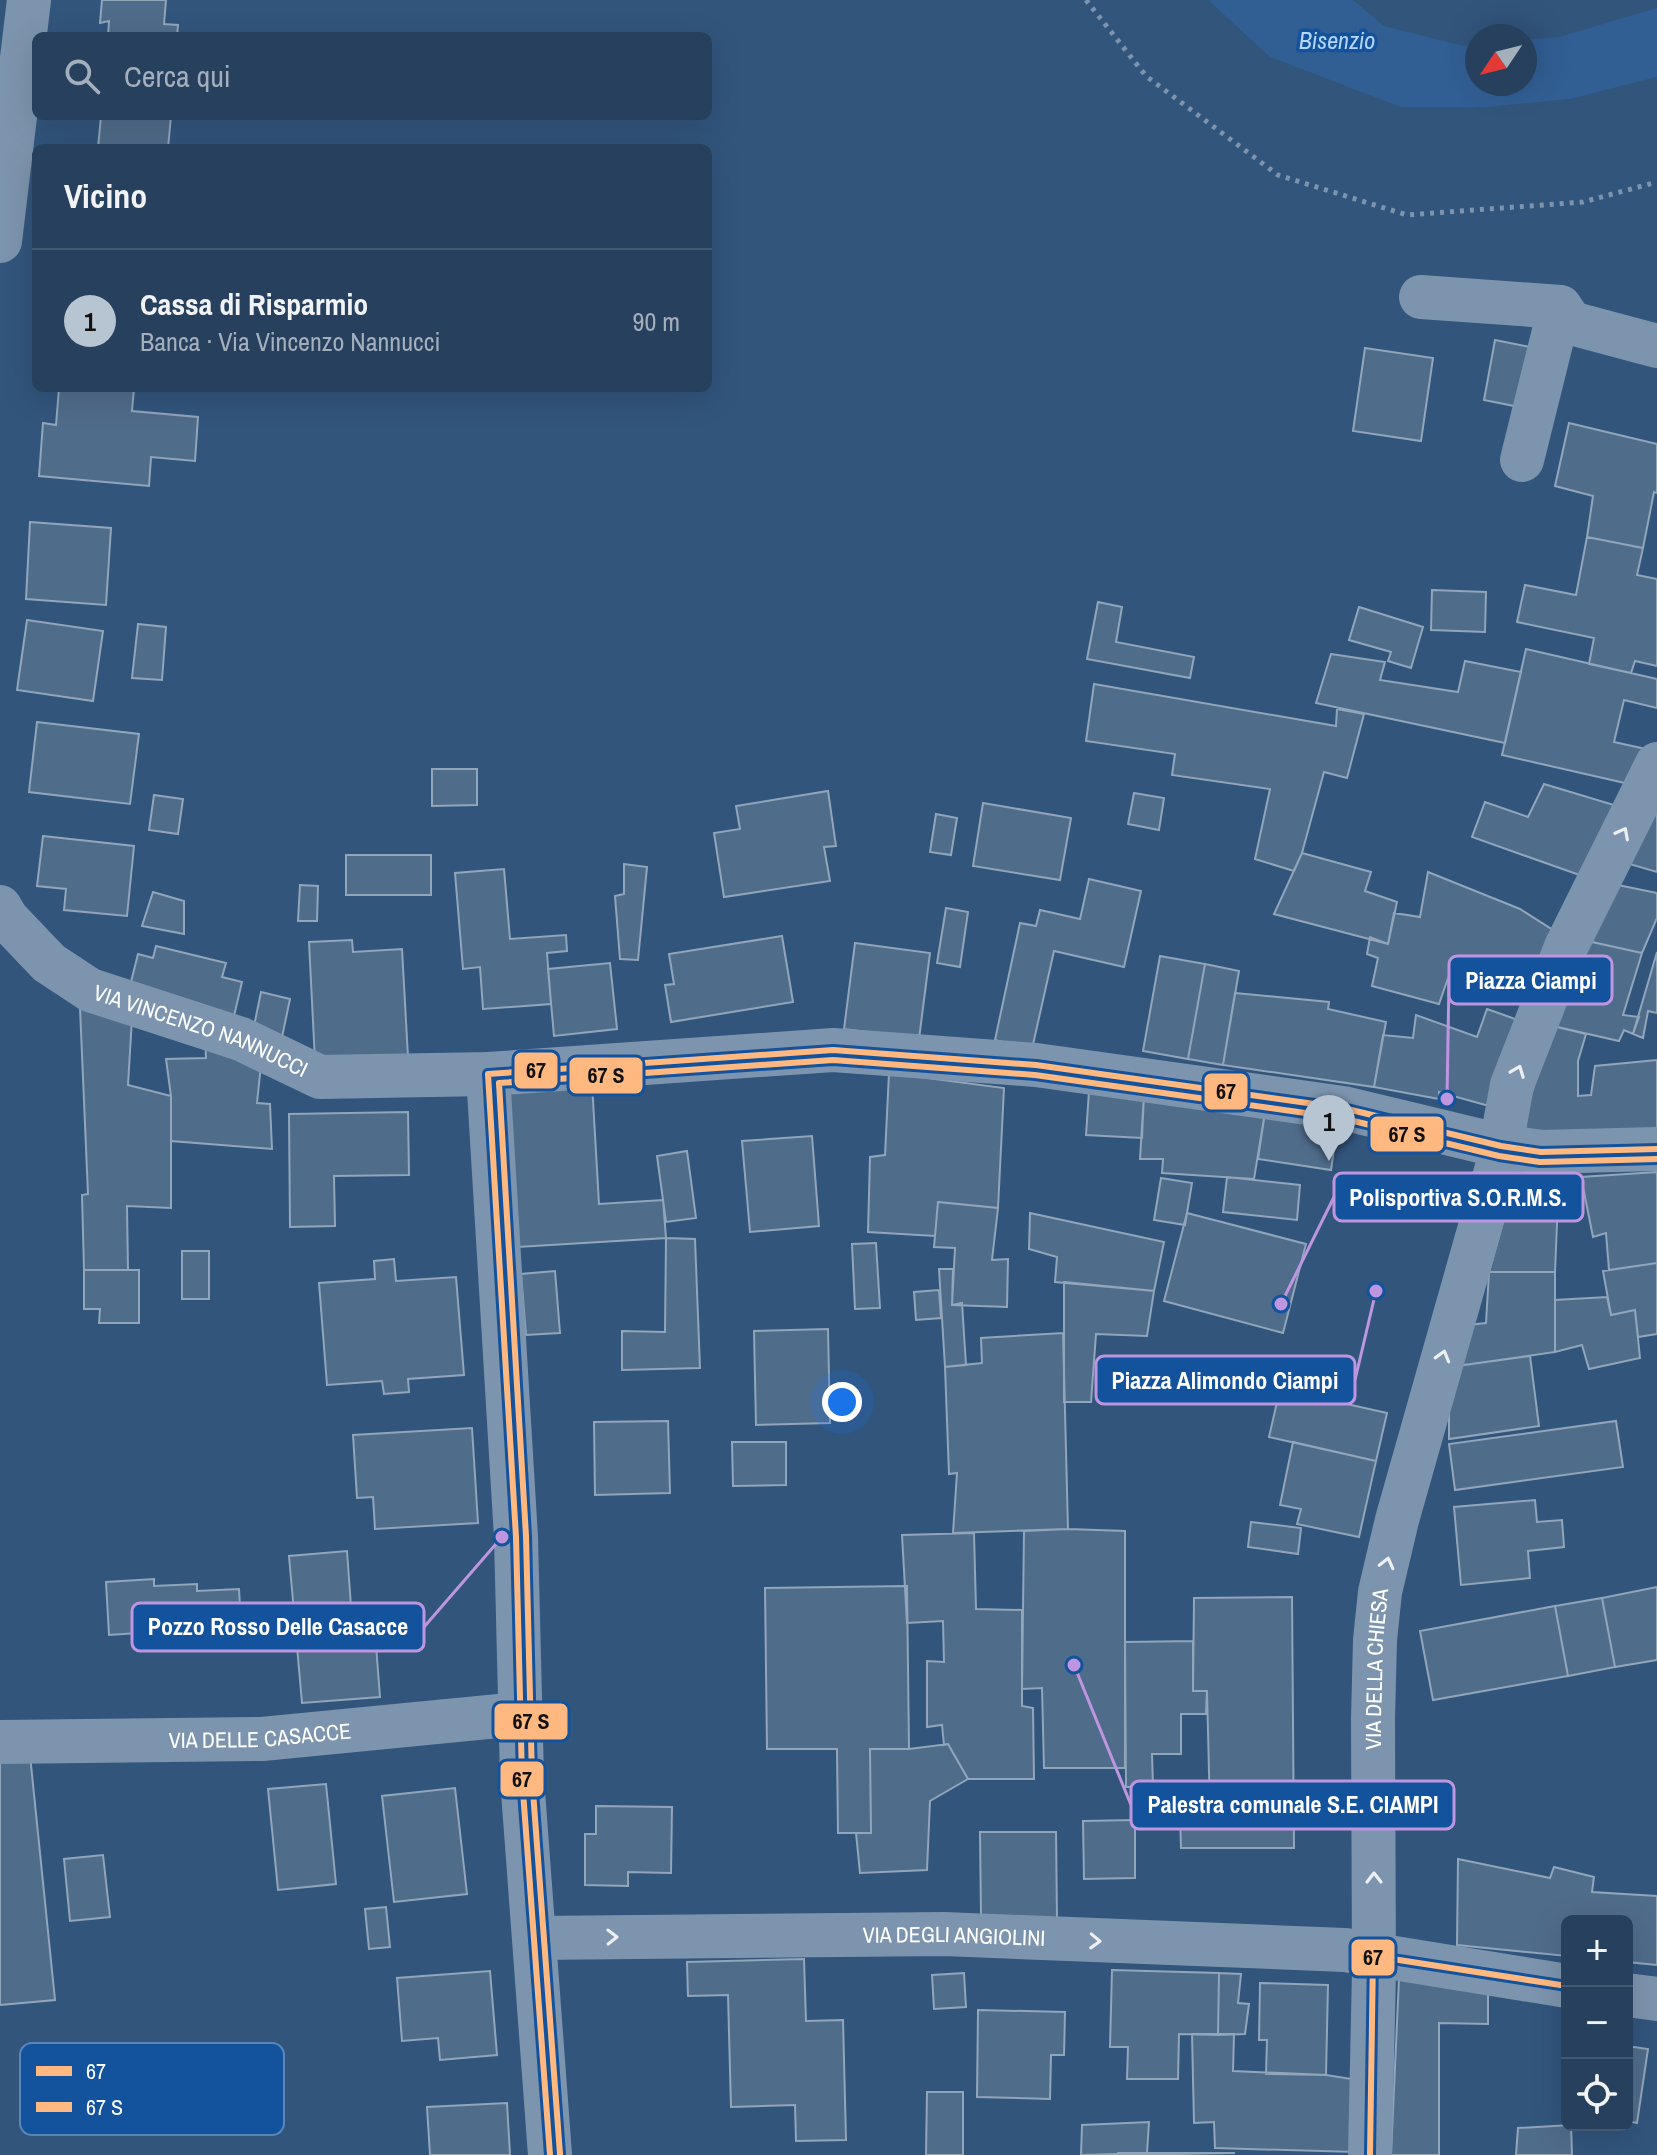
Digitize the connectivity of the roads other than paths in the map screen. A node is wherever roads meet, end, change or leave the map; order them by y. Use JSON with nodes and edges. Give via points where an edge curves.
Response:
{"nodes":[{"id":1,"x":29,"y":0,"type":"edge"},
{"id":2,"x":0,"y":241,"type":"edge"},
{"id":3,"x":1421,"y":297,"type":"dead end"},
{"id":4,"x":1560,"y":307,"type":"junction"},
{"id":5,"x":1657,"y":346,"type":"edge"},
{"id":6,"x":1522,"y":460,"type":"dead end"},
{"id":7,"x":1657,"y":764,"type":"edge"},
{"id":8,"x":0,"y":907,"type":"edge"},
{"id":9,"x":488,"y":1074,"type":"junction"},
{"id":10,"x":1501,"y":1146,"type":"junction"},
{"id":11,"x":1657,"y":1149,"type":"edge"},
{"id":12,"x":519,"y":1714,"type":"junction"},
{"id":13,"x":0,"y":1742,"type":"edge"},
{"id":14,"x":534,"y":1938,"type":"junction"},
{"id":15,"x":1373,"y":1956,"type":"junction"},
{"id":16,"x":1561,"y":1985,"type":"edge"},
{"id":17,"x":1633,"y":1996,"type":"edge"},
{"id":18,"x":1657,"y":1999,"type":"edge"},
{"id":19,"x":550,"y":2155,"type":"edge"},
{"id":20,"x":1370,"y":2155,"type":"edge"}],
"edges":[{"from":1,"to":2,"type":"street"},
{"from":3,"to":4,"type":"street"},
{"from":4,"to":5,"type":"street","via":[[1571,323]]},
{"from":4,"to":6,"type":"street"},
{"from":10,"to":7,"type":"street","name":"VIA DELLA CHIESA","one_way":true,"via":[[1512,1085],[1566,947]]},
{"from":8,"to":9,"type":"street","name":"VIA VINCENZO NANNUCCI","via":[[49,963],[90,990],[241,1039],[320,1077]]},
{"from":9,"to":10,"type":"street","name":"VIA VINCENZO NANNUCCI","via":[[833,1050],[1036,1065],[1343,1108]]},
{"from":9,"to":12,"type":"street","via":[[516,1537]]},
{"from":10,"to":11,"type":"street","name":"VIA VINCENZO NANNUCCI","via":[[1541,1152]]},
{"from":15,"to":10,"type":"street","name":"VIA DELLA CHIESA","one_way":true,"via":[[1373,1719],[1380,1592]]},
{"from":12,"to":13,"type":"street","name":"VIA DELLE CASACCE","via":[[262,1739]]},
{"from":12,"to":14,"type":"street"},
{"from":14,"to":15,"type":"street","name":"VIA DEGLI ANGIOLINI","one_way":true,"via":[[944,1934],[1345,1950]]},
{"from":14,"to":19,"type":"street"},
{"from":15,"to":16,"type":"street","name":"VIA DEGLI ANGIOLINI"},
{"from":15,"to":20,"type":"street","name":"VIA DELLA CHIESA"},
{"from":17,"to":18,"type":"street"}]}
